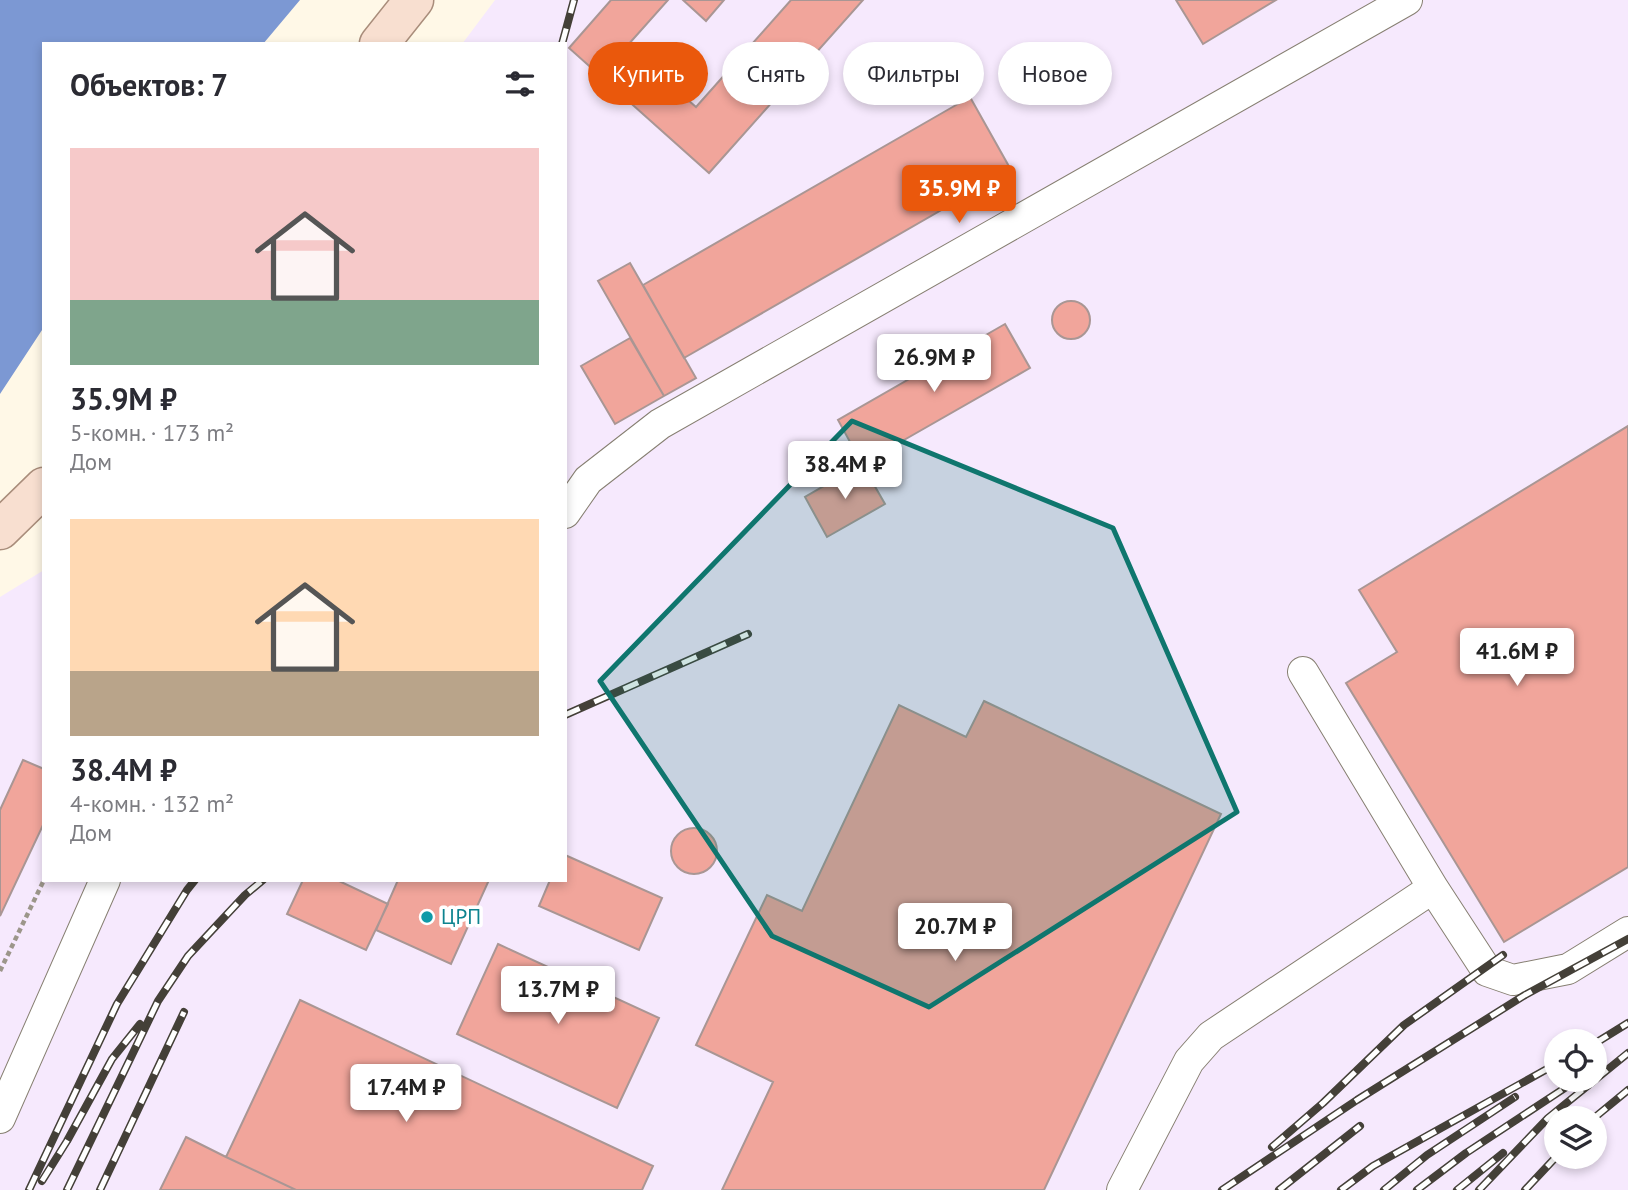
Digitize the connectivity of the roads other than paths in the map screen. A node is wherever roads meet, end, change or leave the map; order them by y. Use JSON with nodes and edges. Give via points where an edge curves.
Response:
{"nodes":[{"id":1,"x":414,"y":0,"type":"edge"},
{"id":2,"x":1407,"y":0,"type":"edge"},
{"id":3,"x":381,"y":42,"type":"edge"},
{"id":4,"x":42,"y":489,"type":"edge"},
{"id":5,"x":567,"y":510,"type":"edge"},
{"id":6,"x":0,"y":530,"type":"edge"},
{"id":7,"x":1303,"y":672,"type":"dead end"},
{"id":8,"x":104,"y":882,"type":"edge"},
{"id":9,"x":1433,"y":888,"type":"junction"},
{"id":10,"x":1628,"y":932,"type":"edge"},
{"id":11,"x":0,"y":1118,"type":"edge"},
{"id":12,"x":1122,"y":1190,"type":"edge"}],
"edges":[{"from":1,"to":3,"type":"main road"},
{"from":2,"to":5,"type":"street","via":[[660,424],[588,480]]},
{"from":4,"to":6,"type":"main road"},
{"from":7,"to":9,"type":"street"},
{"from":8,"to":11,"type":"street"},
{"from":9,"to":10,"type":"street","via":[[1487,971],[1513,980],[1568,969]]},
{"from":9,"to":12,"type":"street","via":[[1211,1036],[1189,1062]]}]}
